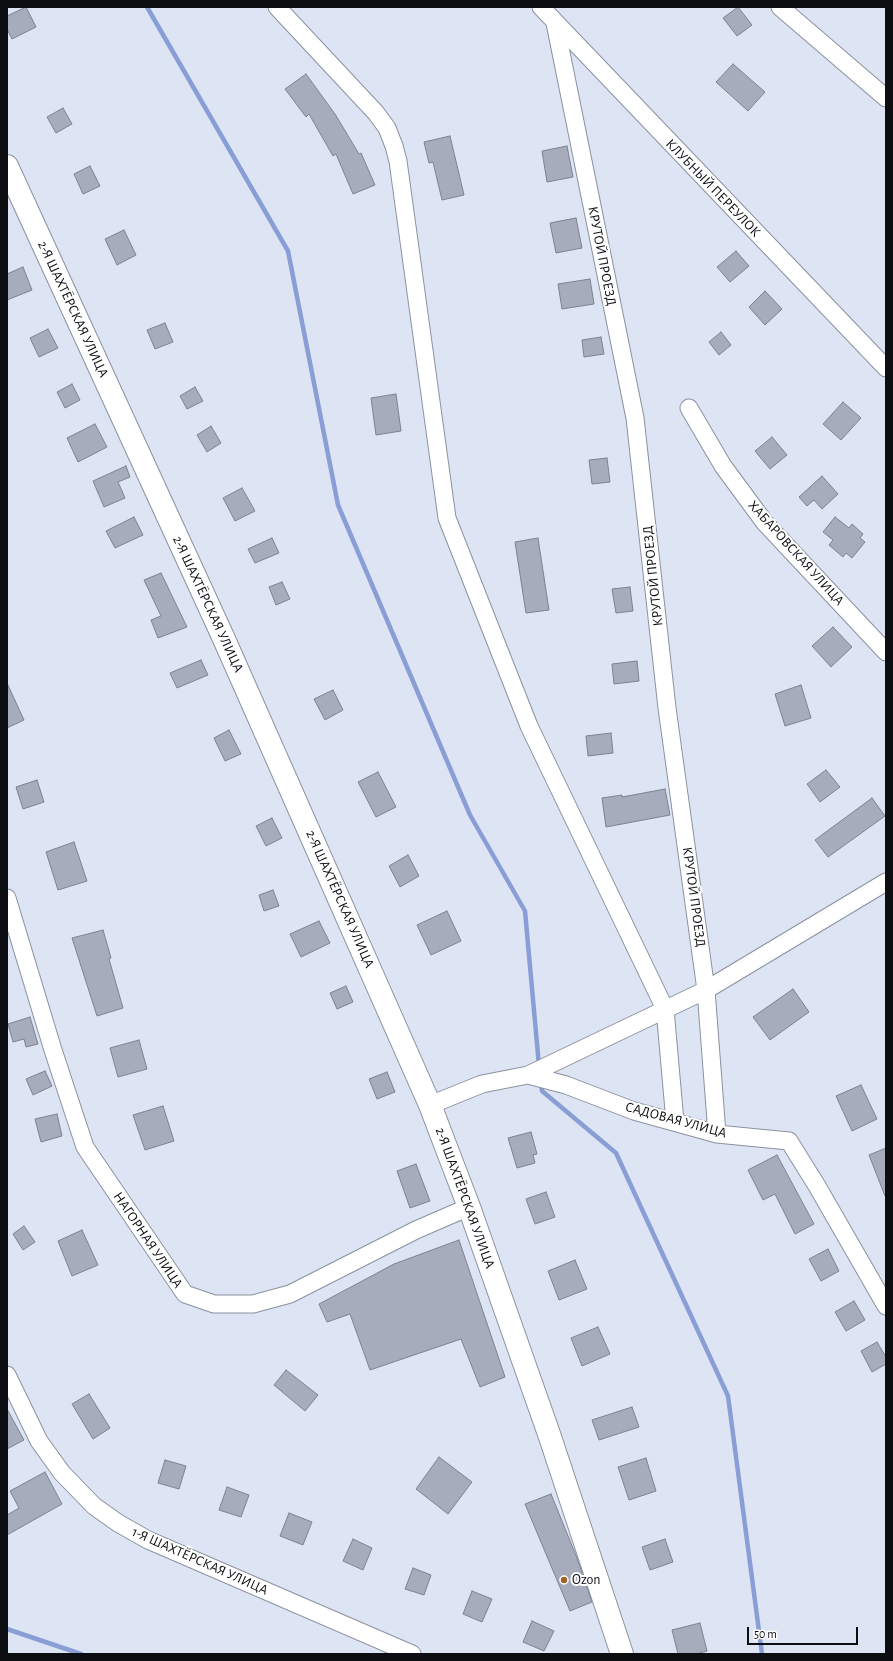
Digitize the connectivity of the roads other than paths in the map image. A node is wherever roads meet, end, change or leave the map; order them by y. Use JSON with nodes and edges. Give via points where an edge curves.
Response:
{"nodes":[{"id":1,"x":277,"y":7,"type":"edge"},
{"id":2,"x":541,"y":7,"type":"edge"},
{"id":3,"x":780,"y":7,"type":"edge"},
{"id":4,"x":555,"y":23,"type":"junction"},
{"id":5,"x":886,"y":98,"type":"edge"},
{"id":6,"x":7,"y":166,"type":"edge"},
{"id":7,"x":886,"y":368,"type":"edge"},
{"id":8,"x":689,"y":408,"type":"dead end"},
{"id":9,"x":886,"y":652,"type":"edge"},
{"id":10,"x":886,"y":882,"type":"edge"},
{"id":11,"x":7,"y":898,"type":"edge"},
{"id":12,"x":706,"y":990,"type":"junction"},
{"id":13,"x":665,"y":1009,"type":"junction"},
{"id":14,"x":528,"y":1075,"type":"junction"},
{"id":15,"x":430,"y":1105,"type":"junction"},
{"id":16,"x":675,"y":1122,"type":"junction"},
{"id":17,"x":717,"y":1134,"type":"junction"},
{"id":18,"x":470,"y":1208,"type":"junction"},
{"id":19,"x":886,"y":1306,"type":"edge"},
{"id":20,"x":7,"y":1375,"type":"edge"},
{"id":21,"x":412,"y":1654,"type":"edge"},
{"id":22,"x":622,"y":1654,"type":"edge"}],
"edges":[{"from":1,"to":13,"type":"street","via":[[376,113],[387,128],[394,146],[448,518],[529,726]]},
{"from":2,"to":4,"type":"street","name":"КЛУБНЫЙ ПЕРЕУЛОК"},
{"from":3,"to":5,"type":"street"},
{"from":4,"to":7,"type":"street","name":"КЛУБНЫЙ ПЕРЕУЛОК"},
{"from":4,"to":12,"type":"street","name":"КРУТОЙ ПРОЕЗД","via":[[635,418],[667,708]]},
{"from":6,"to":15,"type":"main road","name":"2-Я ШАХТЁРСКАЯ УЛИЦА","via":[[228,647]]},
{"from":8,"to":9,"type":"street","name":"ХАБАРОВСКАЯ УЛИЦА","via":[[723,466],[765,523]]},
{"from":10,"to":12,"type":"street"},
{"from":11,"to":18,"type":"street","name":"НАГОРНАЯ УЛИЦА","via":[[85,1147],[185,1294],[214,1304],[253,1304],[290,1294],[416,1230]]},
{"from":12,"to":13,"type":"street"},
{"from":12,"to":17,"type":"street","name":"КРУТОЙ ПРОЕЗД"},
{"from":13,"to":14,"type":"street"},
{"from":13,"to":16,"type":"street"},
{"from":14,"to":15,"type":"street","name":"САДОВАЯ УЛИЦА","via":[[482,1084]]},
{"from":14,"to":16,"type":"street","name":"САДОВАЯ УЛИЦА","via":[[566,1085],[634,1111]]},
{"from":15,"to":18,"type":"main road","name":"2-Я ШАХТЁРСКАЯ УЛИЦА"},
{"from":16,"to":17,"type":"street","name":"САДОВАЯ УЛИЦА"},
{"from":17,"to":19,"type":"street","name":"САДОВАЯ УЛИЦА","via":[[789,1141]]},
{"from":18,"to":22,"type":"main road","name":"2-Я ШАХТЁРСКАЯ УЛИЦА"},
{"from":20,"to":21,"type":"street","name":"1-Я ШАХТЁРСКАЯ УЛИЦА","via":[[39,1441],[58,1468],[81,1493],[118,1523],[148,1540]]}]}
